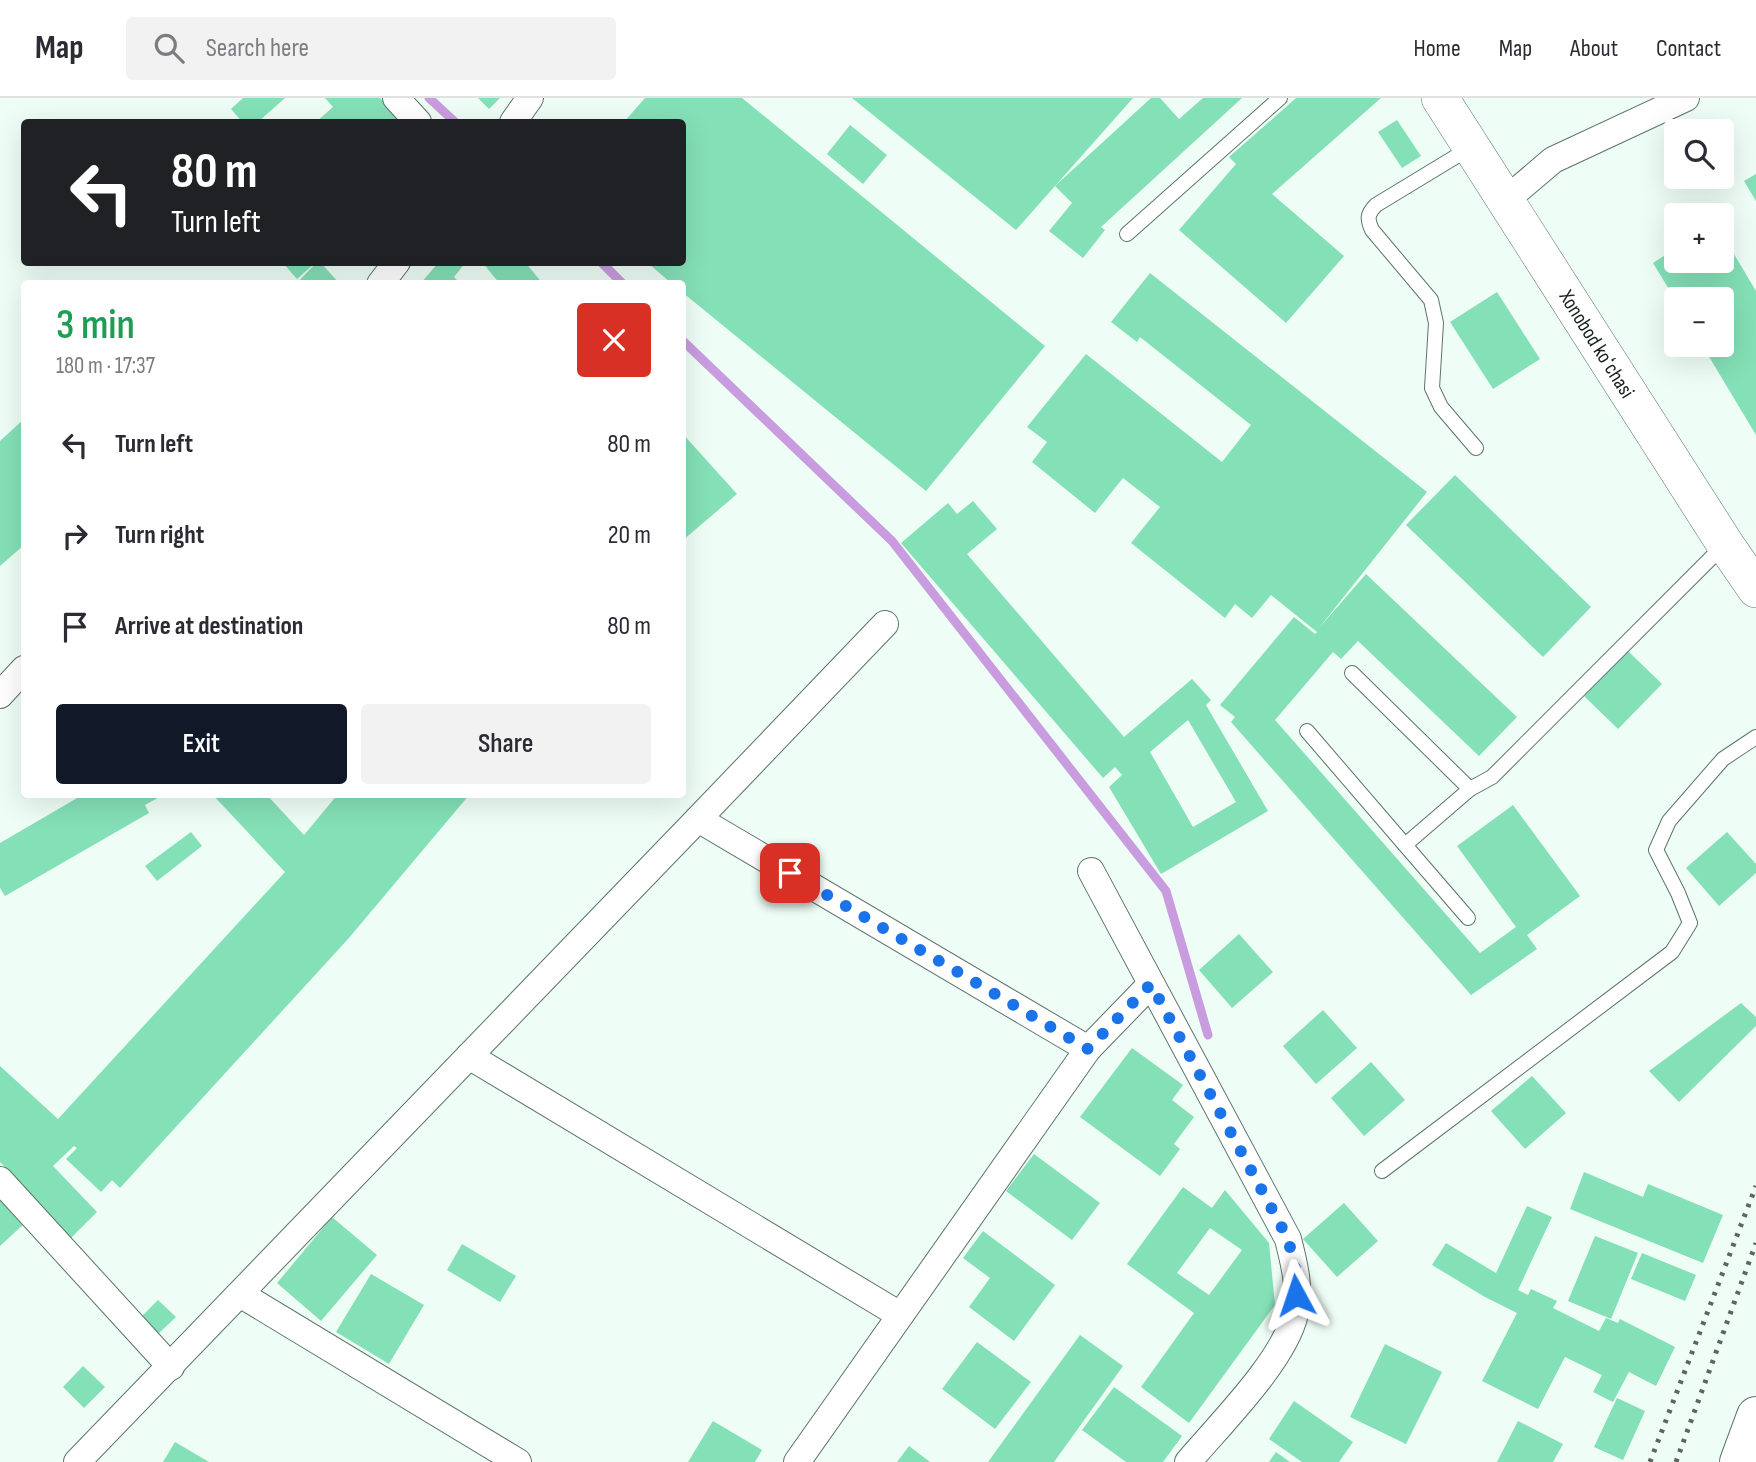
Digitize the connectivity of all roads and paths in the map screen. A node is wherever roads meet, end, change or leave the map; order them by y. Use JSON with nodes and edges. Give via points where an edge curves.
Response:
{"nodes":[{"id":1,"x":396,"y":98,"type":"edge"},
{"id":2,"x":530,"y":98,"type":"edge"},
{"id":3,"x":1280,"y":98,"type":"edge"},
{"id":4,"x":1440,"y":98,"type":"edge"},
{"id":5,"x":1686,"y":98,"type":"edge"},
{"id":6,"x":415,"y":119,"type":"edge"},
{"id":7,"x":515,"y":119,"type":"edge"},
{"id":8,"x":1472,"y":147,"type":"junction"},
{"id":9,"x":1506,"y":200,"type":"junction"},
{"id":10,"x":1128,"y":234,"type":"dead end"},
{"id":11,"x":394,"y":266,"type":"edge"},
{"id":12,"x":383,"y":280,"type":"edge"},
{"id":13,"x":1476,"y":448,"type":"dead end"},
{"id":14,"x":1725,"y":544,"type":"junction"},
{"id":15,"x":1756,"y":589,"type":"edge"},
{"id":16,"x":885,"y":624,"type":"dead end"},
{"id":17,"x":21,"y":672,"type":"edge"},
{"id":18,"x":1352,"y":673,"type":"dead end"},
{"id":19,"x":0,"y":695,"type":"edge"},
{"id":20,"x":1307,"y":731,"type":"dead end"},
{"id":21,"x":1756,"y":737,"type":"edge"},
{"id":22,"x":1470,"y":789,"type":"junction"},
{"id":23,"x":698,"y":819,"type":"junction"},
{"id":24,"x":1405,"y":845,"type":"junction"},
{"id":25,"x":1091,"y":871,"type":"dead end"},
{"id":26,"x":1468,"y":918,"type":"dead end"},
{"id":27,"x":1151,"y":984,"type":"junction"},
{"id":28,"x":1088,"y":1049,"type":"junction"},
{"id":29,"x":469,"y":1056,"type":"junction"},
{"id":30,"x":1382,"y":1171,"type":"dead end"},
{"id":31,"x":0,"y":1180,"type":"edge"},
{"id":32,"x":240,"y":1294,"type":"junction"},
{"id":33,"x":900,"y":1315,"type":"junction"},
{"id":34,"x":171,"y":1367,"type":"junction"},
{"id":35,"x":1756,"y":1416,"type":"edge"},
{"id":36,"x":77,"y":1462,"type":"edge"},
{"id":37,"x":518,"y":1462,"type":"edge"},
{"id":38,"x":797,"y":1462,"type":"edge"},
{"id":39,"x":1188,"y":1462,"type":"edge"},
{"id":40,"x":1739,"y":1462,"type":"edge"}],
"edges":[{"from":1,"to":6,"type":"street"},
{"from":2,"to":7,"type":"street"},
{"from":3,"to":10,"type":"lane"},
{"from":4,"to":8,"type":"main road","name":"Xonobod koʻchasi"},
{"from":5,"to":9,"type":"street","via":[[1553,160]]},
{"from":8,"to":9,"type":"main road","name":"Xonobod koʻchasi"},
{"from":8,"to":13,"type":"lane","via":[[1376,205],[1368,221],[1431,300],[1436,323],[1432,388],[1441,407]]},
{"from":9,"to":14,"type":"main road","name":"Xonobod koʻchasi"},
{"from":11,"to":12,"type":"street"},
{"from":14,"to":15,"type":"main road","name":"Xonobod koʻchasi"},
{"from":14,"to":22,"type":"lane","via":[[1492,777]]},
{"from":16,"to":23,"type":"street"},
{"from":17,"to":19,"type":"street"},
{"from":18,"to":22,"type":"lane"},
{"from":20,"to":24,"type":"lane"},
{"from":21,"to":30,"type":"lane","via":[[1723,759],[1668,821],[1656,850],[1690,923],[1672,952]]},
{"from":22,"to":24,"type":"lane"},
{"from":23,"to":28,"type":"street"},
{"from":23,"to":29,"type":"street"},
{"from":24,"to":26,"type":"lane"},
{"from":25,"to":27,"type":"street"},
{"from":27,"to":28,"type":"street"},
{"from":27,"to":39,"type":"street","via":[[1288,1239],[1297,1276],[1295,1314],[1275,1360]]},
{"from":28,"to":33,"type":"street"},
{"from":29,"to":32,"type":"street"},
{"from":29,"to":33,"type":"street"},
{"from":31,"to":34,"type":"street"},
{"from":32,"to":34,"type":"street"},
{"from":32,"to":37,"type":"street"},
{"from":33,"to":38,"type":"street"},
{"from":34,"to":36,"type":"street"},
{"from":35,"to":40,"type":"main road"}]}
